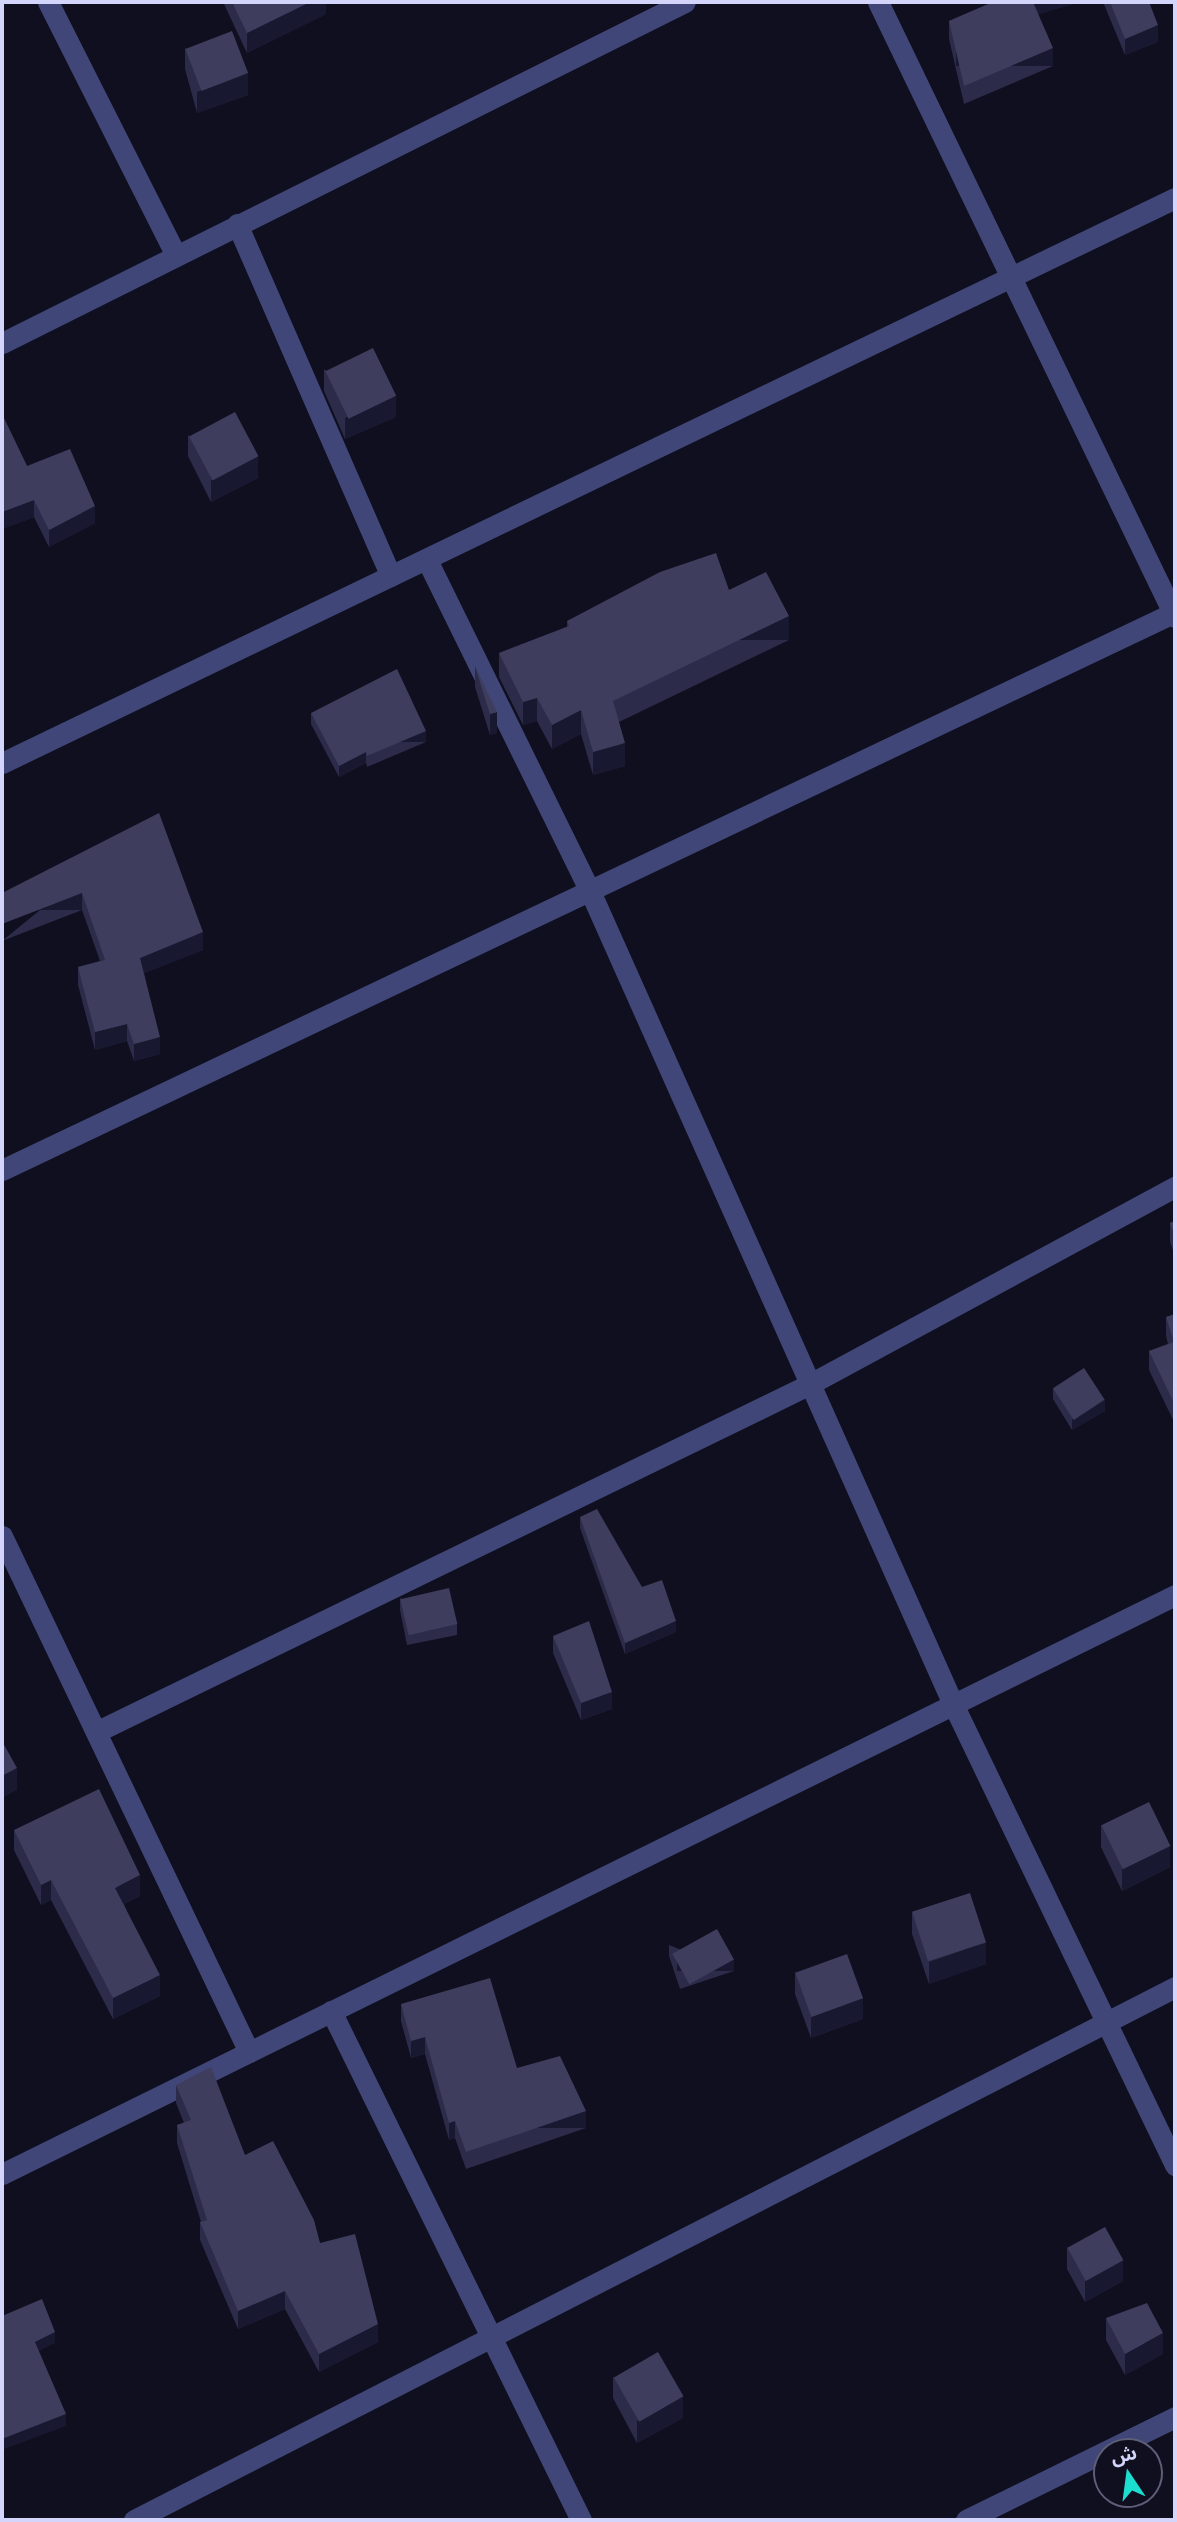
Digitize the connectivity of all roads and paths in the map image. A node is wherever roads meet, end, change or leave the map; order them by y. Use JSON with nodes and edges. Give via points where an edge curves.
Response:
{"nodes":[{"id":1,"x":48,"y":2,"type":"edge"},
{"id":2,"x":685,"y":2,"type":"edge"},
{"id":3,"x":878,"y":2,"type":"edge"},
{"id":4,"x":1175,"y":198,"type":"edge"},
{"id":5,"x":237,"y":224,"type":"junction"},
{"id":6,"x":176,"y":255,"type":"junction"},
{"id":7,"x":1011,"y":277,"type":"junction"},
{"id":8,"x":2,"y":343,"type":"edge"},
{"id":9,"x":427,"y":559,"type":"junction"},
{"id":10,"x":391,"y":576,"type":"junction"},
{"id":11,"x":1175,"y":614,"type":"edge"},
{"id":12,"x":2,"y":763,"type":"edge"},
{"id":13,"x":590,"y":891,"type":"junction"},
{"id":14,"x":2,"y":1170,"type":"edge"},
{"id":15,"x":1175,"y":1187,"type":"edge"},
{"id":16,"x":810,"y":1384,"type":"junction"},
{"id":17,"x":2,"y":1536,"type":"edge"},
{"id":18,"x":11,"y":1578,"type":"edge"},
{"id":19,"x":1175,"y":1595,"type":"edge"},
{"id":20,"x":953,"y":1704,"type":"junction"},
{"id":21,"x":96,"y":1732,"type":"junction"},
{"id":22,"x":1175,"y":1987,"type":"edge"},
{"id":23,"x":331,"y":2011,"type":"junction"},
{"id":24,"x":1105,"y":2023,"type":"junction"},
{"id":25,"x":249,"y":2052,"type":"junction"},
{"id":26,"x":1175,"y":2165,"type":"edge"},
{"id":27,"x":2,"y":2174,"type":"edge"},
{"id":28,"x":491,"y":2337,"type":"junction"},
{"id":29,"x":1175,"y":2417,"type":"edge"},
{"id":30,"x":134,"y":2520,"type":"edge"},
{"id":31,"x":581,"y":2520,"type":"edge"},
{"id":32,"x":966,"y":2520,"type":"edge"}],
"edges":[{"from":1,"to":6,"type":"street"},
{"from":2,"to":5,"type":"street"},
{"from":3,"to":7,"type":"street"},
{"from":4,"to":7,"type":"street"},
{"from":5,"to":6,"type":"street"},
{"from":5,"to":10,"type":"street"},
{"from":6,"to":8,"type":"street"},
{"from":7,"to":9,"type":"street"},
{"from":7,"to":11,"type":"street"},
{"from":9,"to":10,"type":"street"},
{"from":9,"to":13,"type":"street"},
{"from":10,"to":12,"type":"street"},
{"from":11,"to":13,"type":"street"},
{"from":13,"to":14,"type":"street"},
{"from":13,"to":16,"type":"street"},
{"from":15,"to":16,"type":"street"},
{"from":16,"to":20,"type":"street"},
{"from":16,"to":21,"type":"street"},
{"from":17,"to":18,"type":"street"},
{"from":18,"to":21,"type":"street"},
{"from":19,"to":20,"type":"street"},
{"from":20,"to":23,"type":"street"},
{"from":20,"to":24,"type":"street"},
{"from":21,"to":25,"type":"street"},
{"from":22,"to":24,"type":"street"},
{"from":23,"to":25,"type":"street"},
{"from":23,"to":28,"type":"street"},
{"from":24,"to":26,"type":"street"},
{"from":24,"to":28,"type":"street"},
{"from":25,"to":27,"type":"street"},
{"from":28,"to":30,"type":"street"},
{"from":28,"to":31,"type":"street"},
{"from":29,"to":32,"type":"street"}]}
